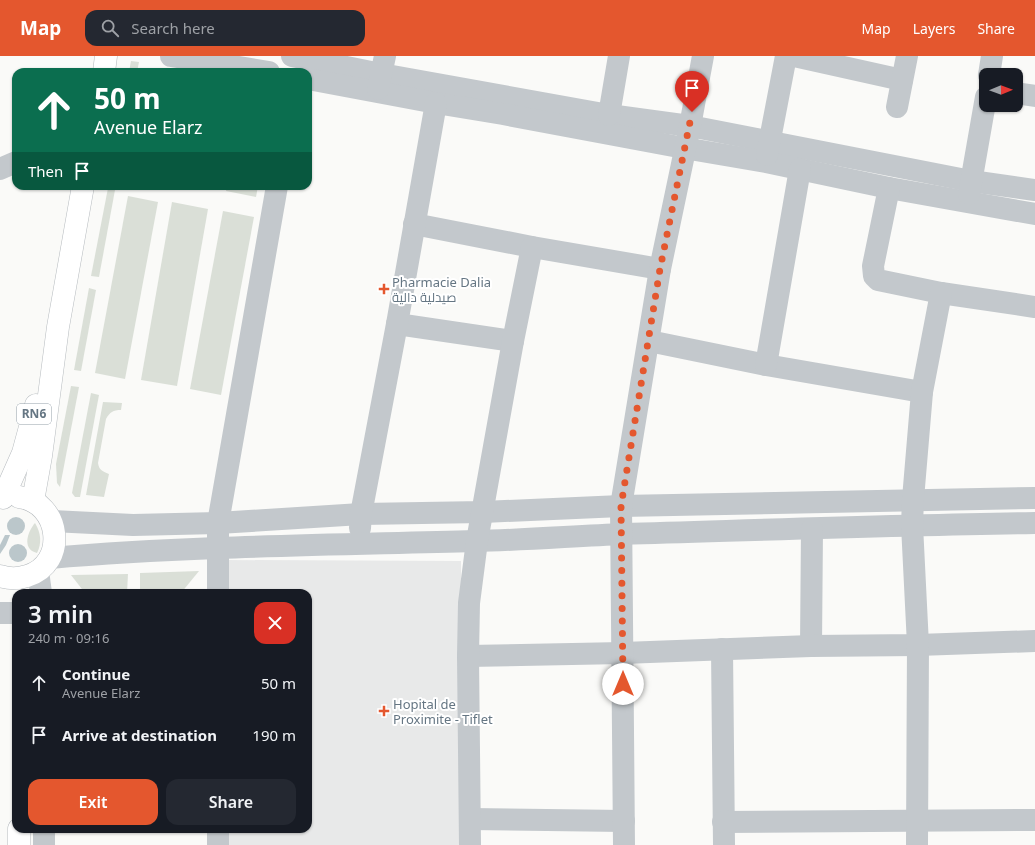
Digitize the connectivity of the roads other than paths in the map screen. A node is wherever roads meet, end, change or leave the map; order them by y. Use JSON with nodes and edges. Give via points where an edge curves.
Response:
{"nodes":[{"id":1,"x":106,"y":56,"type":"edge"},
{"id":2,"x":172,"y":56,"type":"edge"},
{"id":3,"x":619,"y":56,"type":"edge"},
{"id":4,"x":703,"y":56,"type":"edge"},
{"id":5,"x":786,"y":56,"type":"edge"},
{"id":6,"x":794,"y":56,"type":"edge"},
{"id":7,"x":907,"y":56,"type":"edge"},
{"id":8,"x":992,"y":56,"type":"edge"},
{"id":9,"x":297,"y":60,"type":"edge"},
{"id":10,"x":104,"y":68,"type":"edge"},
{"id":11,"x":245,"y":68,"type":"edge"},
{"id":12,"x":990,"y":68,"type":"edge"},
{"id":13,"x":381,"y":74,"type":"edge"},
{"id":14,"x":312,"y":79,"type":"edge"},
{"id":15,"x":902,"y":80,"type":"junction"},
{"id":16,"x":1023,"y":94,"type":"edge"},
{"id":17,"x":1035,"y":96,"type":"edge"},
{"id":18,"x":436,"y":103,"type":"junction"},
{"id":19,"x":505,"y":105,"type":"junction"},
{"id":20,"x":897,"y":107,"type":"dead end"},
{"id":21,"x":984,"y":112,"type":"edge"},
{"id":22,"x":609,"y":115,"type":"junction"},
{"id":23,"x":690,"y":126,"type":"junction"},
{"id":24,"x":684,"y":148,"type":"junction"},
{"id":25,"x":768,"y":152,"type":"junction"},
{"id":26,"x":12,"y":164,"type":"edge"},
{"id":27,"x":0,"y":169,"type":"edge"},
{"id":28,"x":800,"y":169,"type":"junction"},
{"id":29,"x":972,"y":181,"type":"junction"},
{"id":30,"x":889,"y":188,"type":"junction"},
{"id":31,"x":82,"y":190,"type":"edge"},
{"id":32,"x":276,"y":190,"type":"edge"},
{"id":33,"x":1035,"y":190,"type":"edge"},
{"id":34,"x":968,"y":202,"type":"junction"},
{"id":35,"x":1035,"y":214,"type":"edge"},
{"id":36,"x":414,"y":224,"type":"junction"},
{"id":37,"x":532,"y":247,"type":"junction"},
{"id":38,"x":660,"y":269,"type":"junction"},
{"id":39,"x":941,"y":293,"type":"junction"},
{"id":40,"x":1035,"y":307,"type":"edge"},
{"id":41,"x":397,"y":324,"type":"junction"},
{"id":42,"x":512,"y":341,"type":"junction"},
{"id":43,"x":649,"y":341,"type":"junction"},
{"id":44,"x":766,"y":365,"type":"junction"},
{"id":45,"x":922,"y":392,"type":"junction"},
{"id":46,"x":32,"y":455,"type":"junction"},
{"id":47,"x":1035,"y":498,"type":"edge"},
{"id":48,"x":2,"y":499,"type":"edge"},
{"id":49,"x":913,"y":499,"type":"junction"},
{"id":50,"x":33,"y":501,"type":"junction"},
{"id":51,"x":621,"y":506,"type":"junction"},
{"id":52,"x":483,"y":512,"type":"junction"},
{"id":53,"x":361,"y":514,"type":"junction"},
{"id":54,"x":52,"y":521,"type":"junction"},
{"id":55,"x":218,"y":522,"type":"junction"},
{"id":56,"x":1035,"y":523,"type":"edge"},
{"id":57,"x":912,"y":525,"type":"junction"},
{"id":58,"x":812,"y":529,"type":"junction"},
{"id":59,"x":621,"y":534,"type":"junction"},
{"id":60,"x":477,"y":542,"type":"junction"},
{"id":61,"x":360,"y":544,"type":"junction"},
{"id":62,"x":218,"y":547,"type":"junction"},
{"id":63,"x":0,"y":576,"type":"edge"},
{"id":64,"x":38,"y":578,"type":"edge"},
{"id":65,"x":218,"y":589,"type":"edge"},
{"id":66,"x":0,"y":613,"type":"edge"},
{"id":67,"x":12,"y":613,"type":"edge"},
{"id":68,"x":1035,"y":641,"type":"edge"},
{"id":69,"x":918,"y":645,"type":"junction"},
{"id":70,"x":811,"y":646,"type":"junction"},
{"id":71,"x":722,"y":649,"type":"junction"},
{"id":72,"x":623,"y":653,"type":"junction"},
{"id":73,"x":468,"y":656,"type":"junction"},
{"id":74,"x":470,"y":819,"type":"junction"},
{"id":75,"x":917,"y":820,"type":"junction"},
{"id":76,"x":1035,"y":820,"type":"edge"},
{"id":77,"x":624,"y":821,"type":"junction"},
{"id":78,"x":723,"y":822,"type":"junction"},
{"id":79,"x":19,"y":833,"type":"edge"},
{"id":80,"x":44,"y":833,"type":"edge"},
{"id":81,"x":218,"y":833,"type":"edge"},
{"id":82,"x":19,"y":845,"type":"edge"},
{"id":83,"x":44,"y":845,"type":"edge"},
{"id":84,"x":218,"y":845,"type":"edge"},
{"id":85,"x":470,"y":845,"type":"edge"},
{"id":86,"x":624,"y":845,"type":"edge"},
{"id":87,"x":724,"y":845,"type":"edge"},
{"id":88,"x":918,"y":845,"type":"edge"}],
"edges":[{"from":1,"to":10,"type":"main road"},
{"from":2,"to":11,"type":"street"},
{"from":3,"to":22,"type":"street"},
{"from":4,"to":23,"type":"street"},
{"from":5,"to":25,"type":"street"},
{"from":6,"to":15,"type":"street"},
{"from":7,"to":15,"type":"street"},
{"from":8,"to":12,"type":"street"},
{"from":9,"to":13,"type":"street"},
{"from":13,"to":14,"type":"street"},
{"from":13,"to":18,"type":"street"},
{"from":13,"to":19,"type":"street"},
{"from":15,"to":20,"type":"street"},
{"from":16,"to":17,"type":"street"},
{"from":18,"to":19,"type":"street"},
{"from":18,"to":36,"type":"street"},
{"from":19,"to":22,"type":"street"},
{"from":19,"to":24,"type":"street"},
{"from":21,"to":29,"type":"street"},
{"from":22,"to":23,"type":"street"},
{"from":23,"to":24,"type":"street"},
{"from":23,"to":25,"type":"street"},
{"from":24,"to":25,"type":"street"},
{"from":24,"to":38,"type":"street"},
{"from":25,"to":28,"type":"street"},
{"from":25,"to":29,"type":"street"},
{"from":26,"to":27,"type":"street"},
{"from":28,"to":30,"type":"street"},
{"from":28,"to":44,"type":"street"},
{"from":29,"to":33,"type":"street"},
{"from":29,"to":34,"type":"street"},
{"from":30,"to":34,"type":"street"},
{"from":30,"to":39,"type":"street","via":[[872,266],[874,276],[878,280]]},
{"from":31,"to":46,"type":"main road","number":"RN6"},
{"from":32,"to":55,"type":"street"},
{"from":34,"to":35,"type":"street"},
{"from":36,"to":37,"type":"street"},
{"from":36,"to":41,"type":"street"},
{"from":37,"to":38,"type":"street"},
{"from":37,"to":42,"type":"street"},
{"from":38,"to":43,"type":"street"},
{"from":39,"to":40,"type":"street"},
{"from":39,"to":45,"type":"street"},
{"from":41,"to":42,"type":"street"},
{"from":41,"to":53,"type":"street"},
{"from":42,"to":52,"type":"street"},
{"from":43,"to":44,"type":"street"},
{"from":43,"to":51,"type":"street"},
{"from":44,"to":45,"type":"street"},
{"from":45,"to":49,"type":"street"},
{"from":46,"to":48,"type":"main road","number":"RN6"},
{"from":46,"to":50,"type":"main road","number":"RN6"},
{"from":47,"to":49,"type":"street"},
{"from":48,"to":50,"type":"main road","number":"RN6","via":[[13,496]]},
{"from":49,"to":51,"type":"street"},
{"from":49,"to":57,"type":"street"},
{"from":50,"to":54,"type":"main road","number":"RN6"},
{"from":51,"to":52,"type":"street"},
{"from":51,"to":59,"type":"street"},
{"from":52,"to":53,"type":"street"},
{"from":52,"to":60,"type":"street"},
{"from":53,"to":55,"type":"street"},
{"from":53,"to":61,"type":"street"},
{"from":54,"to":55,"type":"street","via":[[133,525]]},
{"from":54,"to":64,"type":"main road","via":[[55,533],[54,546]]},
{"from":55,"to":62,"type":"street"},
{"from":56,"to":57,"type":"street"},
{"from":57,"to":58,"type":"street"},
{"from":57,"to":69,"type":"street"},
{"from":58,"to":59,"type":"street"},
{"from":58,"to":70,"type":"street"},
{"from":59,"to":60,"type":"street"},
{"from":59,"to":72,"type":"street"},
{"from":60,"to":61,"type":"street"},
{"from":60,"to":73,"type":"street","via":[[469,603]]},
{"from":61,"to":62,"type":"street"},
{"from":62,"to":64,"type":"street","via":[[107,553]]},
{"from":62,"to":65,"type":"street"},
{"from":63,"to":64,"type":"main road"},
{"from":66,"to":67,"type":"street"},
{"from":68,"to":69,"type":"street"},
{"from":69,"to":70,"type":"street"},
{"from":69,"to":75,"type":"street"},
{"from":70,"to":71,"type":"street"},
{"from":71,"to":72,"type":"street"},
{"from":71,"to":78,"type":"street"},
{"from":72,"to":73,"type":"street"},
{"from":72,"to":77,"type":"street"},
{"from":73,"to":74,"type":"street"},
{"from":74,"to":77,"type":"street"},
{"from":74,"to":85,"type":"street"},
{"from":75,"to":76,"type":"street"},
{"from":75,"to":78,"type":"street"},
{"from":75,"to":88,"type":"street"},
{"from":77,"to":86,"type":"street"},
{"from":78,"to":87,"type":"street"},
{"from":79,"to":82,"type":"main road"},
{"from":80,"to":83,"type":"street"},
{"from":81,"to":84,"type":"street"}]}
